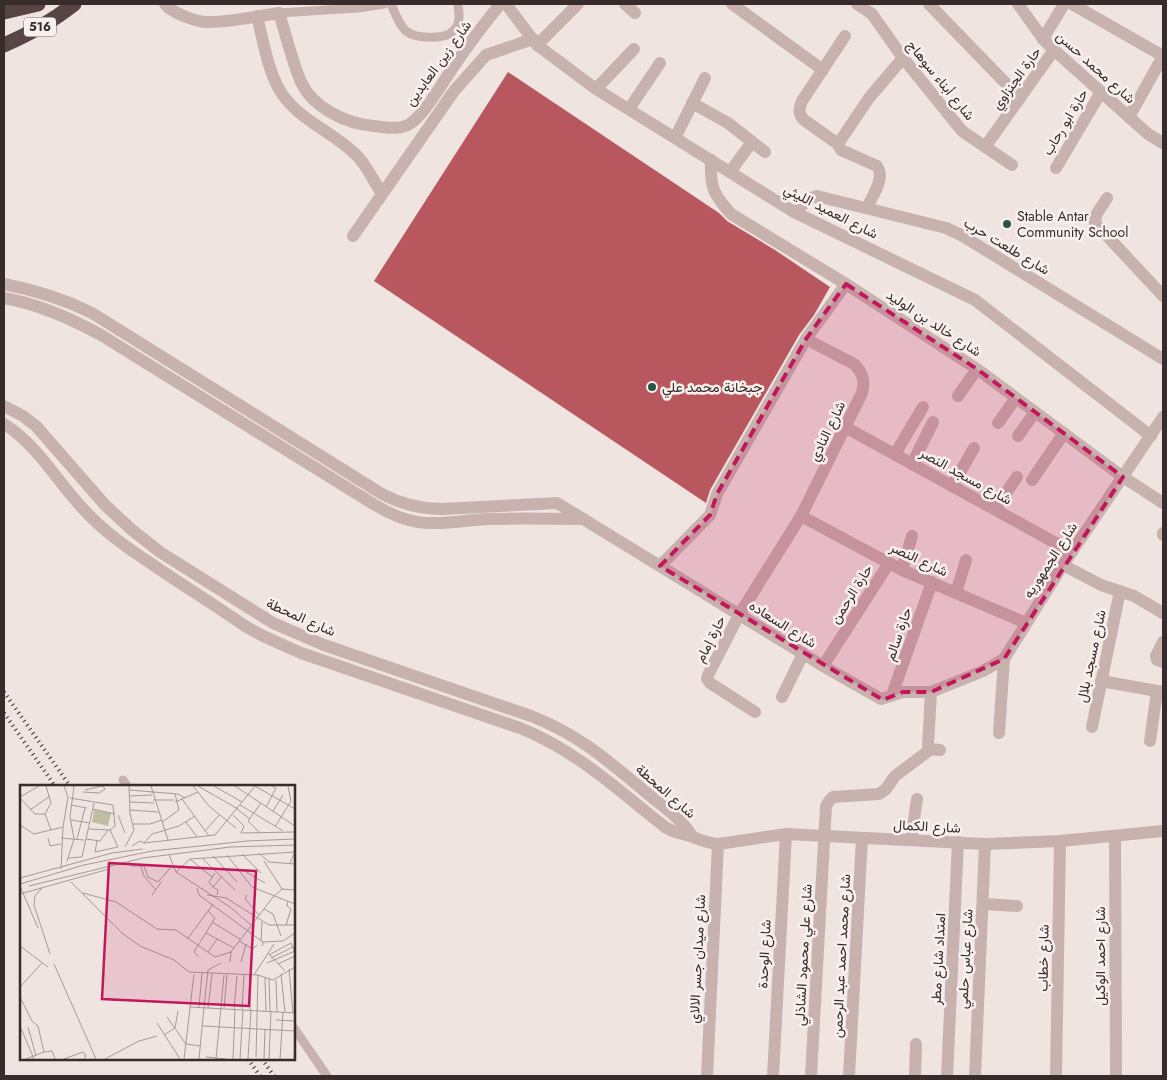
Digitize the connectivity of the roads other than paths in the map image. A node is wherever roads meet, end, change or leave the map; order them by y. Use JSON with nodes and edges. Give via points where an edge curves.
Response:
{"nodes":[{"id":1,"x":38,"y":4,"type":"edge"},
{"id":2,"x":74,"y":4,"type":"edge"},
{"id":3,"x":164,"y":4,"type":"edge"},
{"id":4,"x":384,"y":4,"type":"edge"},
{"id":5,"x":391,"y":4,"type":"edge"},
{"id":6,"x":458,"y":4,"type":"edge"},
{"id":7,"x":500,"y":4,"type":"edge"},
{"id":8,"x":506,"y":4,"type":"edge"},
{"id":9,"x":578,"y":4,"type":"edge"},
{"id":10,"x":624,"y":4,"type":"edge"},
{"id":11,"x":732,"y":4,"type":"edge"},
{"id":12,"x":857,"y":4,"type":"edge"},
{"id":13,"x":929,"y":4,"type":"edge"},
{"id":14,"x":1018,"y":4,"type":"edge"},
{"id":15,"x":1064,"y":4,"type":"edge"},
{"id":16,"x":1072,"y":4,"type":"edge"},
{"id":17,"x":4,"y":12,"type":"edge"},
{"id":18,"x":279,"y":13,"type":"junction"},
{"id":19,"x":635,"y":13,"type":"dead end"},
{"id":20,"x":257,"y":16,"type":"junction"},
{"id":21,"x":845,"y":36,"type":"dead end"},
{"id":22,"x":1043,"y":39,"type":"junction"},
{"id":23,"x":535,"y":42,"type":"junction"},
{"id":24,"x":4,"y":44,"type":"edge"},
{"id":25,"x":634,"y":49,"type":"dead end"},
{"id":26,"x":1054,"y":50,"type":"junction"},
{"id":27,"x":1163,"y":56,"type":"edge"},
{"id":28,"x":904,"y":58,"type":"junction"},
{"id":29,"x":660,"y":62,"type":"dead end"},
{"id":30,"x":822,"y":70,"type":"junction"},
{"id":31,"x":705,"y":78,"type":"dead end"},
{"id":32,"x":596,"y":89,"type":"junction"},
{"id":33,"x":1101,"y":92,"type":"junction"},
{"id":34,"x":1020,"y":98,"type":"junction"},
{"id":35,"x":692,"y":103,"type":"junction"},
{"id":36,"x":629,"y":109,"type":"junction"},
{"id":37,"x":1128,"y":117,"type":"junction"},
{"id":38,"x":350,"y":122,"type":"junction"},
{"id":39,"x":676,"y":138,"type":"junction"},
{"id":40,"x":339,"y":141,"type":"junction"},
{"id":41,"x":752,"y":142,"type":"junction"},
{"id":42,"x":1163,"y":143,"type":"edge"},
{"id":43,"x":838,"y":144,"type":"junction"},
{"id":44,"x":985,"y":147,"type":"junction"},
{"id":45,"x":765,"y":152,"type":"dead end"},
{"id":46,"x":712,"y":160,"type":"junction"},
{"id":47,"x":1012,"y":165,"type":"dead end"},
{"id":48,"x":1056,"y":168,"type":"dead end"},
{"id":49,"x":730,"y":172,"type":"junction"},
{"id":50,"x":382,"y":194,"type":"junction"},
{"id":51,"x":1107,"y":198,"type":"dead end"},
{"id":52,"x":867,"y":208,"type":"junction"},
{"id":53,"x":794,"y":212,"type":"junction"},
{"id":54,"x":353,"y":236,"type":"dead end"},
{"id":55,"x":4,"y":284,"type":"edge"},
{"id":56,"x":846,"y":284,"type":"junction"},
{"id":57,"x":1163,"y":296,"type":"edge"},
{"id":58,"x":4,"y":298,"type":"edge"},
{"id":59,"x":806,"y":339,"type":"junction"},
{"id":60,"x":1163,"y":359,"type":"edge"},
{"id":61,"x":977,"y":369,"type":"junction"},
{"id":62,"x":958,"y":396,"type":"dead end"},
{"id":63,"x":1016,"y":398,"type":"junction"},
{"id":64,"x":4,"y":406,"type":"edge"},
{"id":65,"x":923,"y":407,"type":"dead end"},
{"id":66,"x":1035,"y":412,"type":"junction"},
{"id":67,"x":1163,"y":417,"type":"edge"},
{"id":68,"x":933,"y":422,"type":"dead end"},
{"id":69,"x":998,"y":423,"type":"dead end"},
{"id":70,"x":4,"y":424,"type":"edge"},
{"id":71,"x":846,"y":426,"type":"junction"},
{"id":72,"x":1064,"y":433,"type":"junction"},
{"id":73,"x":1018,"y":436,"type":"dead end"},
{"id":74,"x":1151,"y":436,"type":"junction"},
{"id":75,"x":974,"y":448,"type":"dead end"},
{"id":76,"x":895,"y":454,"type":"junction"},
{"id":77,"x":912,"y":464,"type":"junction"},
{"id":78,"x":1123,"y":476,"type":"junction"},
{"id":79,"x":1017,"y":477,"type":"dead end"},
{"id":80,"x":1032,"y":480,"type":"dead end"},
{"id":81,"x":952,"y":486,"type":"junction"},
{"id":82,"x":1163,"y":503,"type":"edge"},
{"id":83,"x":995,"y":510,"type":"junction"},
{"id":84,"x":490,"y":513,"type":"junction"},
{"id":85,"x":801,"y":516,"type":"junction"},
{"id":86,"x":584,"y":519,"type":"junction"},
{"id":87,"x":912,"y":536,"type":"dead end"},
{"id":88,"x":1072,"y":552,"type":"junction"},
{"id":89,"x":966,"y":560,"type":"dead end"},
{"id":90,"x":889,"y":563,"type":"junction"},
{"id":91,"x":1063,"y":565,"type":"junction"},
{"id":92,"x":660,"y":566,"type":"junction"},
{"id":93,"x":902,"y":570,"type":"junction"},
{"id":94,"x":932,"y":582,"type":"junction"},
{"id":95,"x":1120,"y":590,"type":"junction"},
{"id":96,"x":956,"y":593,"type":"junction"},
{"id":97,"x":1163,"y":613,"type":"edge"},
{"id":98,"x":739,"y":615,"type":"junction"},
{"id":99,"x":1026,"y":623,"type":"junction"},
{"id":100,"x":1163,"y":642,"type":"edge"},
{"id":101,"x":803,"y":654,"type":"junction"},
{"id":102,"x":1004,"y":659,"type":"junction"},
{"id":103,"x":1163,"y":662,"type":"edge"},
{"id":104,"x":823,"y":666,"type":"junction"},
{"id":105,"x":1101,"y":681,"type":"junction"},
{"id":106,"x":931,"y":692,"type":"junction"},
{"id":107,"x":1160,"y":692,"type":"edge"},
{"id":108,"x":892,"y":695,"type":"junction"},
{"id":109,"x":782,"y":697,"type":"dead end"},
{"id":110,"x":754,"y":712,"type":"dead end"},
{"id":111,"x":1092,"y":727,"type":"dead end"},
{"id":112,"x":1000,"y":733,"type":"dead end"},
{"id":113,"x":1150,"y":741,"type":"dead end"},
{"id":114,"x":917,"y":799,"type":"dead end"},
{"id":115,"x":1163,"y":831,"type":"edge"},
{"id":116,"x":786,"y":834,"type":"junction"},
{"id":117,"x":692,"y":836,"type":"junction"},
{"id":118,"x":824,"y":836,"type":"junction"},
{"id":119,"x":1114,"y":836,"type":"junction"},
{"id":120,"x":862,"y":838,"type":"junction"},
{"id":121,"x":911,"y":840,"type":"junction"},
{"id":122,"x":1060,"y":841,"type":"junction"},
{"id":123,"x":958,"y":842,"type":"junction"},
{"id":124,"x":718,"y":844,"type":"junction"},
{"id":125,"x":985,"y":844,"type":"junction"},
{"id":126,"x":983,"y":904,"type":"junction"},
{"id":127,"x":1017,"y":906,"type":"dead end"},
{"id":128,"x":295,"y":1029,"type":"edge"},
{"id":129,"x":916,"y":1044,"type":"dead end"},
{"id":130,"x":327,"y":1076,"type":"edge"},
{"id":131,"x":707,"y":1076,"type":"edge"},
{"id":132,"x":773,"y":1076,"type":"edge"},
{"id":133,"x":812,"y":1076,"type":"edge"},
{"id":134,"x":849,"y":1076,"type":"edge"},
{"id":135,"x":915,"y":1076,"type":"edge"},
{"id":136,"x":947,"y":1076,"type":"edge"},
{"id":137,"x":974,"y":1076,"type":"edge"},
{"id":138,"x":1056,"y":1076,"type":"edge"},
{"id":139,"x":1116,"y":1076,"type":"edge"}],
"edges":[{"from":1,"to":17,"type":"highway","number":"516"},
{"from":2,"to":24,"type":"highway","number":"516","via":[[36,29]]},
{"from":3,"to":20,"type":"street","via":[[187,17],[209,22]]},
{"from":4,"to":18,"type":"lane"},
{"from":5,"to":6,"type":"lane","via":[[405,30],[421,37],[448,35],[455,30]]},
{"from":7,"to":38,"type":"street","name":"شارع زين العابدين","via":[[419,116],[409,124],[396,128]]},
{"from":8,"to":23,"type":"street","name":"شارع العميد الليثي"},
{"from":9,"to":23,"type":"street"},
{"from":10,"to":19,"type":"street"},
{"from":11,"to":30,"type":"street"},
{"from":12,"to":28,"type":"street","name":"شارع أبناء سوهاج","via":[[872,14]]},
{"from":13,"to":34,"type":"street"},
{"from":14,"to":22,"type":"street","name":"شارع محمد حسن"},
{"from":15,"to":22,"type":"street"},
{"from":16,"to":27,"type":"street"},
{"from":18,"to":20,"type":"street"},
{"from":18,"to":38,"type":"street","name":"شارع زين العابدين","via":[[302,84],[329,111]]},
{"from":20,"to":40,"type":"street","via":[[271,71],[280,90],[308,120]]},
{"from":21,"to":30,"type":"street"},
{"from":22,"to":26,"type":"street","name":"شارع محمد حسن"},
{"from":23,"to":32,"type":"street","name":"شارع العميد الليثي"},
{"from":23,"to":50,"type":"street","via":[[486,55],[454,91]]},
{"from":25,"to":32,"type":"street"},
{"from":26,"to":33,"type":"street","name":"شارع محمد حسن"},
{"from":26,"to":34,"type":"street","name":"حارة الجنزاوي"},
{"from":27,"to":37,"type":"street"},
{"from":28,"to":43,"type":"street","via":[[869,98]]},
{"from":28,"to":44,"type":"street","name":"شارع أبناء سوهاج","via":[[962,131]]},
{"from":29,"to":36,"type":"street"},
{"from":30,"to":43,"type":"street","via":[[802,101],[800,116]]},
{"from":31,"to":35,"type":"street"},
{"from":32,"to":36,"type":"street","name":"شارع العميد الليثي"},
{"from":33,"to":37,"type":"street","name":"شارع محمد حسن"},
{"from":33,"to":48,"type":"street","name":"حارة ابو رحاب"},
{"from":34,"to":44,"type":"street","name":"حارة الجنزاوي"},
{"from":35,"to":39,"type":"street"},
{"from":35,"to":41,"type":"street","via":[[728,123]]},
{"from":36,"to":39,"type":"street","name":"شارع العميد الليثي"},
{"from":37,"to":42,"type":"street","name":"شارع محمد حسن"},
{"from":38,"to":40,"type":"street"},
{"from":39,"to":46,"type":"street","name":"شارع العميد الليثي"},
{"from":40,"to":50,"type":"street","via":[[360,159]]},
{"from":41,"to":45,"type":"street"},
{"from":41,"to":49,"type":"street"},
{"from":43,"to":52,"type":"street","via":[[841,150],[880,170],[880,180]]},
{"from":44,"to":47,"type":"street","name":"شارع أبناء سوهاج"},
{"from":46,"to":49,"type":"street","name":"شارع العميد الليثي"},
{"from":46,"to":56,"type":"street","name":"شارع خالد بن الوليد","via":[[711,180],[718,199],[731,214]]},
{"from":49,"to":53,"type":"street","name":"شارع العميد الليثي"},
{"from":50,"to":54,"type":"street"},
{"from":51,"to":57,"type":"street","via":[[1096,215],[1095,224]]},
{"from":52,"to":53,"type":"street","name":"شارع طلعت حرب","via":[[817,196]]},
{"from":52,"to":60,"type":"street","name":"شارع طلعت حرب","via":[[946,228],[961,235]]},
{"from":53,"to":74,"type":"street","name":"شارع العميد الليثي","via":[[975,300]]},
{"from":55,"to":84,"type":"street","via":[[53,296],[92,313],[393,500],[429,509]]},
{"from":56,"to":59,"type":"street"},
{"from":56,"to":61,"type":"street","name":"شارع خالد بن الوليد"},
{"from":58,"to":84,"type":"street","via":[[57,313],[101,335],[387,512],[428,524],[443,524]]},
{"from":59,"to":71,"type":"street","name":"شارع النادي","via":[[860,370],[864,386]]},
{"from":59,"to":92,"type":"street","via":[[717,494],[710,515]]},
{"from":61,"to":62,"type":"street"},
{"from":61,"to":63,"type":"street","name":"شارع خالد بن الوليد"},
{"from":63,"to":66,"type":"street","name":"شارع خالد بن الوليد"},
{"from":63,"to":69,"type":"street"},
{"from":64,"to":117,"type":"street","name":"شارع المحطة","via":[[36,426],[132,530],[160,552],[256,614],[307,639],[564,730],[595,750],[679,821]]},
{"from":65,"to":76,"type":"street"},
{"from":66,"to":72,"type":"street","name":"شارع خالد بن الوليد"},
{"from":66,"to":73,"type":"street"},
{"from":67,"to":74,"type":"street","name":"شارع الجمهوريه"},
{"from":68,"to":77,"type":"street"},
{"from":70,"to":117,"type":"street","name":"شارع المحطة","via":[[34,449],[78,504],[104,530],[245,626],[301,653],[536,735],[582,761],[671,831]]},
{"from":71,"to":76,"type":"street","name":"شارع مسجد النصر"},
{"from":71,"to":85,"type":"street","name":"شارع النادي"},
{"from":72,"to":78,"type":"street","name":"شارع خالد بن الوليد"},
{"from":72,"to":80,"type":"street"},
{"from":74,"to":78,"type":"street","name":"شارع الجمهوريه"},
{"from":75,"to":81,"type":"street"},
{"from":76,"to":77,"type":"street","name":"شارع مسجد النصر"},
{"from":77,"to":81,"type":"street","name":"شارع مسجد النصر"},
{"from":78,"to":82,"type":"street","name":"شارع خالد بن الوليد"},
{"from":78,"to":88,"type":"street","name":"شارع الجمهوريه"},
{"from":79,"to":83,"type":"street"},
{"from":81,"to":83,"type":"street","name":"شارع مسجد النصر"},
{"from":83,"to":88,"type":"street","name":"شارع مسجد النصر"},
{"from":84,"to":86,"type":"street"},
{"from":84,"to":86,"type":"street","name":"شارع السعاده","via":[[557,503]]},
{"from":85,"to":90,"type":"street","name":"شارع النصر"},
{"from":85,"to":98,"type":"street","name":"شارع النادي"},
{"from":86,"to":92,"type":"street","name":"شارع السعاده"},
{"from":87,"to":93,"type":"street"},
{"from":88,"to":91,"type":"street","name":"شارع الجمهوريه"},
{"from":89,"to":96,"type":"street"},
{"from":90,"to":93,"type":"street","name":"شارع النصر"},
{"from":90,"to":104,"type":"street","name":"حارة الرحمن"},
{"from":91,"to":95,"type":"street","via":[[1100,585]]},
{"from":91,"to":99,"type":"street","name":"شارع الجمهوريه"},
{"from":92,"to":98,"type":"street","name":"شارع السعاده"},
{"from":93,"to":94,"type":"street","name":"شارع النصر"},
{"from":94,"to":96,"type":"street","name":"شارع النصر"},
{"from":94,"to":108,"type":"street","name":"حارة سالم"},
{"from":95,"to":97,"type":"street"},
{"from":95,"to":105,"type":"street","name":"شارع مسجد بلال"},
{"from":96,"to":99,"type":"street","name":"شارع النصر"},
{"from":98,"to":101,"type":"street","name":"شارع السعاده"},
{"from":98,"to":110,"type":"street","name":"حارة إمام","via":[[707,679]]},
{"from":99,"to":102,"type":"street","name":"شارع الجمهوريه"},
{"from":100,"to":103,"type":"street","via":[[1156,656]]},
{"from":101,"to":104,"type":"street","name":"شارع السعاده"},
{"from":101,"to":109,"type":"street"},
{"from":102,"to":106,"type":"street","name":"شارع السعاده"},
{"from":102,"to":112,"type":"street","name":"شارع الجمهوريه"},
{"from":104,"to":108,"type":"street","name":"شارع السعاده","via":[[881,699]]},
{"from":105,"to":107,"type":"street"},
{"from":105,"to":111,"type":"street","name":"شارع مسجد بلال"},
{"from":106,"to":108,"type":"street","name":"شارع السعاده"},
{"from":106,"to":118,"type":"street","name":"شارع علي محمود الشاذلي","via":[[928,742],[935,750],[895,776],[879,794],[833,797],[826,806]]},
{"from":107,"to":113,"type":"street"},
{"from":114,"to":121,"type":"street"},
{"from":115,"to":119,"type":"street","name":"شارع الكمال"},
{"from":116,"to":118,"type":"street","name":"شارع الكمال"},
{"from":116,"to":124,"type":"street","name":"شارع الكمال"},
{"from":116,"to":132,"type":"street","name":"شارع الوحدة"},
{"from":117,"to":124,"type":"street","name":"شارع الكمال"},
{"from":118,"to":120,"type":"street","name":"شارع الكمال"},
{"from":118,"to":133,"type":"street","name":"شارع علي محمود الشاذلي"},
{"from":119,"to":122,"type":"street","name":"شارع الكمال"},
{"from":119,"to":139,"type":"street","name":"شارع احمد الوكيل"},
{"from":120,"to":121,"type":"street","name":"شارع الكمال"},
{"from":120,"to":134,"type":"street","name":"شارع محمد احمد عبد الرحمن"},
{"from":121,"to":123,"type":"street","name":"شارع الكمال"},
{"from":122,"to":125,"type":"street","name":"شارع الكمال"},
{"from":122,"to":138,"type":"street","name":"شارع خطاب"},
{"from":123,"to":125,"type":"street","name":"شارع الكمال"},
{"from":123,"to":136,"type":"street","name":"امتداد شارع مطر"},
{"from":124,"to":131,"type":"street","name":"شارع ميدان جسر الالاي"},
{"from":125,"to":126,"type":"street","name":"شارع عباس حلمي"},
{"from":126,"to":127,"type":"street"},
{"from":126,"to":137,"type":"street","name":"شارع عباس حلمي"},
{"from":128,"to":130,"type":"lane"},
{"from":129,"to":135,"type":"street"}]}
